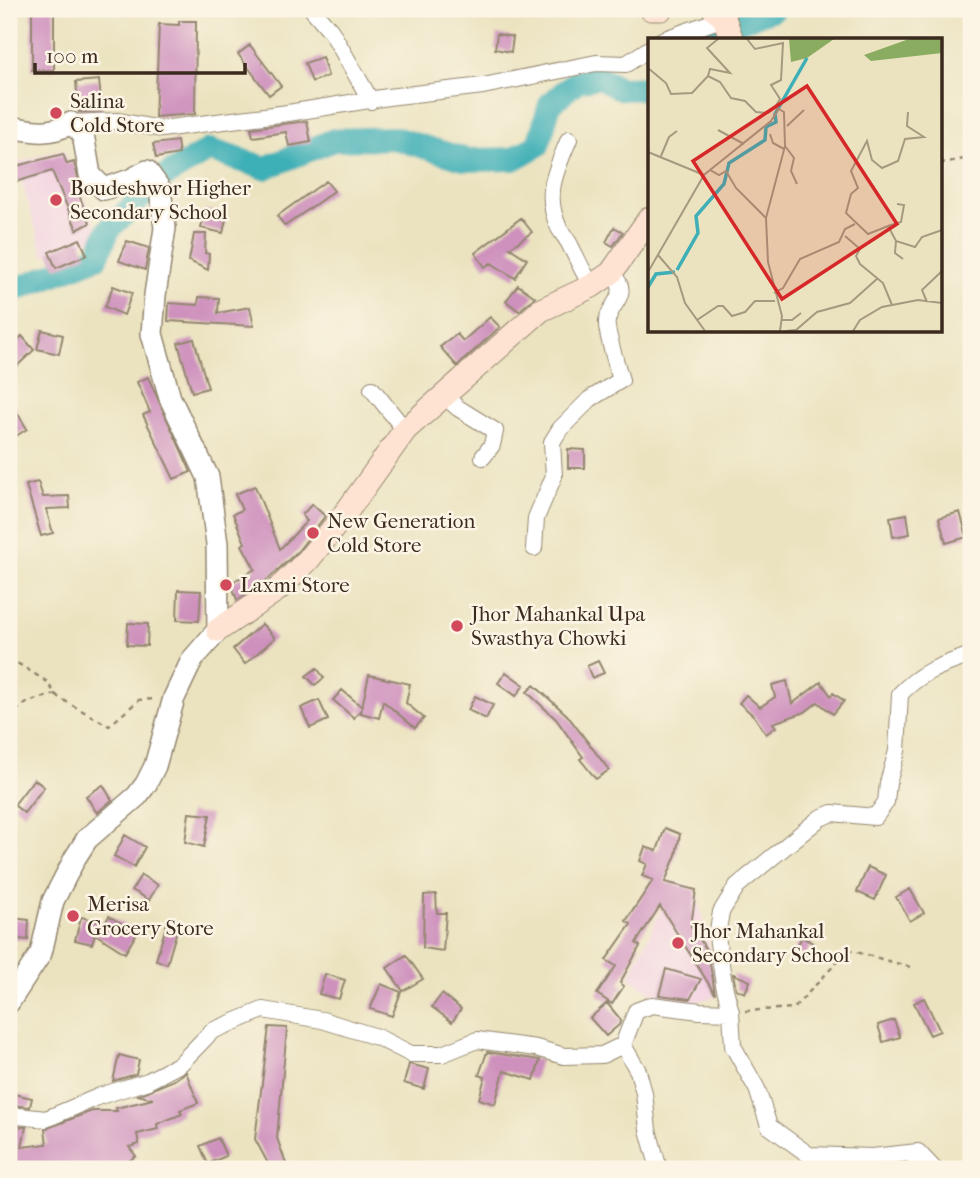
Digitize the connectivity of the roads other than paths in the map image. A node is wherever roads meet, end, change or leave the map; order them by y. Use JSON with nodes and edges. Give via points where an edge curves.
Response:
{"nodes":[{"id":1,"x":312,"y":9,"type":"edge"},
{"id":2,"x":651,"y":9,"type":"edge"},
{"id":3,"x":661,"y":9,"type":"edge"},
{"id":4,"x":725,"y":24,"type":"edge"},
{"id":5,"x":671,"y":38,"type":"edge"},
{"id":6,"x":648,"y":50,"type":"edge"},
{"id":7,"x":372,"y":101,"type":"junction"},
{"id":8,"x":71,"y":123,"type":"junction"},
{"id":9,"x":11,"y":127,"type":"edge"},
{"id":10,"x":569,"y":139,"type":"dead end"},
{"id":11,"x":648,"y":220,"type":"edge"},
{"id":12,"x":601,"y":279,"type":"junction"},
{"id":13,"x":372,"y":389,"type":"dead end"},
{"id":14,"x":444,"y":396,"type":"junction"},
{"id":15,"x":405,"y":430,"type":"junction"},
{"id":16,"x":484,"y":457,"type":"dead end"},
{"id":17,"x":534,"y":548,"type":"dead end"},
{"id":18,"x":218,"y":630,"type":"junction"},
{"id":19,"x":971,"y":655,"type":"edge"},
{"id":20,"x":9,"y":1002,"type":"edge"},
{"id":21,"x":731,"y":1012,"type":"junction"},
{"id":22,"x":623,"y":1045,"type":"junction"},
{"id":23,"x":9,"y":1115,"type":"edge"},
{"id":24,"x":918,"y":1153,"type":"junction"},
{"id":25,"x":659,"y":1169,"type":"edge"},
{"id":26,"x":914,"y":1169,"type":"edge"},
{"id":27,"x":934,"y":1169,"type":"edge"}],
"edges":[{"from":1,"to":7,"type":"street","via":[[331,31]]},
{"from":2,"to":3,"type":"main road"},
{"from":4,"to":5,"type":"street"},
{"from":6,"to":7,"type":"street","via":[[626,64],[596,62],[483,86]]},
{"from":7,"to":8,"type":"street","via":[[161,129],[118,121]]},
{"from":8,"to":9,"type":"street","via":[[38,133]]},
{"from":8,"to":18,"type":"street","via":[[83,134],[90,175],[104,188],[147,171],[160,189],[165,228],[152,334],[170,398],[208,477],[217,544]]},
{"from":10,"to":12,"type":"street","via":[[552,181],[551,204],[579,267]]},
{"from":11,"to":12,"type":"main road"},
{"from":12,"to":14,"type":"main road","via":[[541,310]]},
{"from":12,"to":17,"type":"street","via":[[617,279],[621,289],[606,322],[621,380],[582,407],[552,442],[554,476],[536,518]]},
{"from":13,"to":15,"type":"street"},
{"from":14,"to":15,"type":"main road"},
{"from":14,"to":16,"type":"street","via":[[495,431]]},
{"from":15,"to":18,"type":"main road","via":[[308,560],[277,590]]},
{"from":18,"to":20,"type":"street","via":[[192,660],[174,698],[146,784],[88,839],[75,858],[53,901],[41,953]]},
{"from":19,"to":21,"type":"street","via":[[927,671],[900,694],[897,751],[886,802],[876,817],[832,813],[820,818],[737,886],[721,912],[717,936]]},
{"from":21,"to":22,"type":"street","via":[[652,1005],[636,1012]]},
{"from":21,"to":24,"type":"street","via":[[733,1046],[757,1089],[769,1126],[809,1155]]},
{"from":22,"to":23,"type":"street","via":[[602,1055],[564,1056],[477,1040],[442,1054],[411,1054],[377,1037],[322,1020],[263,1010],[212,1031],[180,1063],[148,1081],[46,1119]]},
{"from":22,"to":25,"type":"street","via":[[638,1071]]},
{"from":24,"to":26,"type":"street"},
{"from":24,"to":27,"type":"street"}]}
